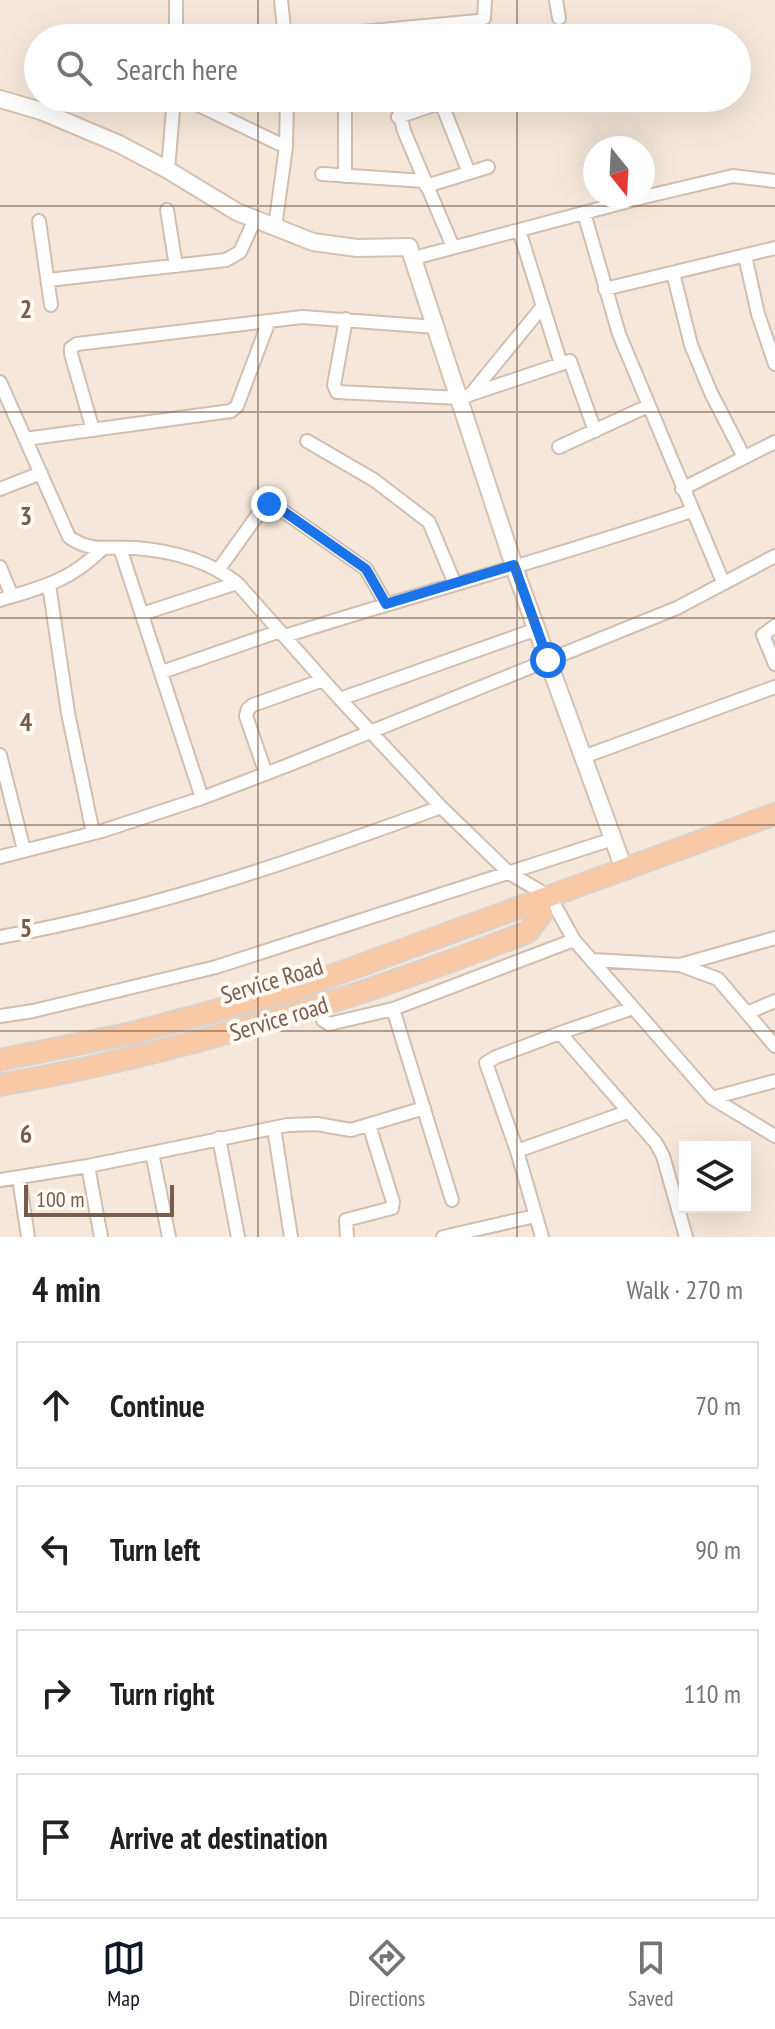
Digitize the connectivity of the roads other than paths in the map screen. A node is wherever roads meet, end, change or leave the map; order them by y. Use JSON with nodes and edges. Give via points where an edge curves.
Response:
{"nodes":[{"id":1,"x":176,"y":0,"type":"edge"},
{"id":2,"x":281,"y":0,"type":"edge"},
{"id":3,"x":485,"y":0,"type":"edge"},
{"id":4,"x":556,"y":0,"type":"edge"},
{"id":5,"x":559,"y":18,"type":"dead end"},
{"id":6,"x":176,"y":24,"type":"edge"},
{"id":7,"x":284,"y":24,"type":"edge"},
{"id":8,"x":458,"y":24,"type":"edge"},
{"id":9,"x":0,"y":99,"type":"edge"},
{"id":10,"x":24,"y":106,"type":"edge"},
{"id":11,"x":43,"y":112,"type":"edge"},
{"id":12,"x":173,"y":112,"type":"edge"},
{"id":13,"x":213,"y":112,"type":"edge"},
{"id":14,"x":287,"y":112,"type":"edge"},
{"id":15,"x":345,"y":112,"type":"edge"},
{"id":16,"x":398,"y":112,"type":"edge"},
{"id":17,"x":411,"y":112,"type":"edge"},
{"id":18,"x":451,"y":112,"type":"edge"},
{"id":19,"x":399,"y":116,"type":"junction"},
{"id":20,"x":286,"y":147,"type":"junction"},
{"id":21,"x":488,"y":167,"type":"dead end"},
{"id":22,"x":168,"y":170,"type":"junction"},
{"id":23,"x":469,"y":173,"type":"junction"},
{"id":24,"x":322,"y":174,"type":"dead end"},
{"id":25,"x":345,"y":176,"type":"junction"},
{"id":26,"x":775,"y":181,"type":"edge"},
{"id":27,"x":425,"y":184,"type":"junction"},
{"id":28,"x":167,"y":210,"type":"dead end"},
{"id":29,"x":584,"y":213,"type":"junction"},
{"id":30,"x":255,"y":219,"type":"junction"},
{"id":31,"x":39,"y":221,"type":"dead end"},
{"id":32,"x":275,"y":227,"type":"junction"},
{"id":33,"x":519,"y":230,"type":"junction"},
{"id":34,"x":453,"y":247,"type":"junction"},
{"id":35,"x":775,"y":248,"type":"edge"},
{"id":36,"x":745,"y":256,"type":"junction"},
{"id":37,"x":414,"y":258,"type":"junction"},
{"id":38,"x":176,"y":266,"type":"junction"},
{"id":39,"x":673,"y":273,"type":"junction"},
{"id":40,"x":48,"y":280,"type":"junction"},
{"id":41,"x":605,"y":289,"type":"junction"},
{"id":42,"x":51,"y":305,"type":"dead end"},
{"id":43,"x":543,"y":306,"type":"junction"},
{"id":44,"x":346,"y":319,"type":"junction"},
{"id":45,"x":269,"y":321,"type":"junction"},
{"id":46,"x":436,"y":327,"type":"junction"},
{"id":47,"x":561,"y":364,"type":"junction"},
{"id":48,"x":775,"y":364,"type":"edge"},
{"id":49,"x":0,"y":382,"type":"edge"},
{"id":50,"x":465,"y":396,"type":"junction"},
{"id":51,"x":4,"y":398,"type":"edge"},
{"id":52,"x":648,"y":406,"type":"junction"},
{"id":53,"x":93,"y":430,"type":"junction"},
{"id":54,"x":595,"y":431,"type":"junction"},
{"id":55,"x":25,"y":439,"type":"junction"},
{"id":56,"x":307,"y":441,"type":"dead end"},
{"id":57,"x":775,"y":442,"type":"edge"},
{"id":58,"x":559,"y":447,"type":"dead end"},
{"id":59,"x":744,"y":457,"type":"junction"},
{"id":60,"x":41,"y":473,"type":"junction"},
{"id":61,"x":0,"y":489,"type":"edge"},
{"id":62,"x":682,"y":489,"type":"junction"},
{"id":63,"x":691,"y":511,"type":"junction"},
{"id":64,"x":120,"y":548,"type":"junction"},
{"id":65,"x":102,"y":549,"type":"junction"},
{"id":66,"x":775,"y":556,"type":"edge"},
{"id":67,"x":514,"y":565,"type":"junction"},
{"id":68,"x":0,"y":567,"type":"edge"},
{"id":69,"x":219,"y":569,"type":"junction"},
{"id":70,"x":723,"y":582,"type":"junction"},
{"id":71,"x":237,"y":583,"type":"junction"},
{"id":72,"x":455,"y":584,"type":"junction"},
{"id":73,"x":49,"y":585,"type":"junction"},
{"id":74,"x":6,"y":598,"type":"edge"},
{"id":75,"x":386,"y":604,"type":"junction"},
{"id":76,"x":142,"y":614,"type":"junction"},
{"id":77,"x":775,"y":626,"type":"edge"},
{"id":78,"x":537,"y":629,"type":"junction"},
{"id":79,"x":282,"y":634,"type":"junction"},
{"id":80,"x":548,"y":660,"type":"junction"},
{"id":81,"x":775,"y":664,"type":"edge"},
{"id":82,"x":162,"y":672,"type":"junction"},
{"id":83,"x":323,"y":680,"type":"junction"},
{"id":84,"x":775,"y":687,"type":"edge"},
{"id":85,"x":340,"y":699,"type":"junction"},
{"id":86,"x":370,"y":730,"type":"junction"},
{"id":87,"x":0,"y":755,"type":"edge"},
{"id":88,"x":583,"y":757,"type":"junction"},
{"id":89,"x":266,"y":774,"type":"junction"},
{"id":90,"x":202,"y":798,"type":"junction"},
{"id":91,"x":441,"y":807,"type":"junction"},
{"id":92,"x":775,"y":814,"type":"edge"},
{"id":93,"x":775,"y":826,"type":"edge"},
{"id":94,"x":93,"y":833,"type":"junction"},
{"id":95,"x":613,"y":839,"type":"junction"},
{"id":96,"x":24,"y":850,"type":"junction"},
{"id":97,"x":0,"y":857,"type":"edge"},
{"id":98,"x":624,"y":869,"type":"junction"},
{"id":99,"x":509,"y":873,"type":"junction"},
{"id":100,"x":547,"y":905,"type":"junction"},
{"id":101,"x":0,"y":937,"type":"edge"},
{"id":102,"x":775,"y":938,"type":"edge"},
{"id":103,"x":574,"y":940,"type":"junction"},
{"id":104,"x":593,"y":960,"type":"junction"},
{"id":105,"x":680,"y":965,"type":"junction"},
{"id":106,"x":775,"y":1001,"type":"edge"},
{"id":107,"x":318,"y":1007,"type":"junction"},
{"id":108,"x":633,"y":1008,"type":"junction"},
{"id":109,"x":393,"y":1009,"type":"junction"},
{"id":110,"x":747,"y":1013,"type":"junction"},
{"id":111,"x":0,"y":1016,"type":"edge"},
{"id":112,"x":560,"y":1033,"type":"junction"},
{"id":113,"x":0,"y":1045,"type":"edge"},
{"id":114,"x":775,"y":1046,"type":"edge"},
{"id":115,"x":0,"y":1060,"type":"edge"},
{"id":116,"x":0,"y":1070,"type":"edge"},
{"id":117,"x":775,"y":1081,"type":"edge"},
{"id":118,"x":0,"y":1085,"type":"edge"},
{"id":119,"x":712,"y":1098,"type":"junction"},
{"id":120,"x":424,"y":1108,"type":"junction"},
{"id":121,"x":627,"y":1112,"type":"junction"},
{"id":122,"x":369,"y":1125,"type":"junction"},
{"id":123,"x":274,"y":1128,"type":"junction"},
{"id":124,"x":775,"y":1136,"type":"edge"},
{"id":125,"x":219,"y":1138,"type":"junction"},
{"id":126,"x":517,"y":1151,"type":"junction"},
{"id":127,"x":152,"y":1153,"type":"junction"},
{"id":128,"x":88,"y":1166,"type":"junction"},
{"id":129,"x":19,"y":1178,"type":"junction"},
{"id":130,"x":0,"y":1180,"type":"edge"},
{"id":131,"x":452,"y":1200,"type":"dead end"},
{"id":132,"x":535,"y":1216,"type":"junction"},
{"id":133,"x":28,"y":1237,"type":"edge"},
{"id":134,"x":101,"y":1237,"type":"edge"},
{"id":135,"x":169,"y":1237,"type":"edge"},
{"id":136,"x":238,"y":1237,"type":"edge"},
{"id":137,"x":291,"y":1237,"type":"edge"},
{"id":138,"x":347,"y":1237,"type":"edge"},
{"id":139,"x":443,"y":1237,"type":"edge"},
{"id":140,"x":542,"y":1237,"type":"edge"},
{"id":141,"x":686,"y":1237,"type":"edge"}],
"edges":[{"from":1,"to":6,"type":"street"},
{"from":2,"to":7,"type":"street"},
{"from":3,"to":8,"type":"street","via":[[484,18]]},
{"from":4,"to":5,"type":"street"},
{"from":9,"to":10,"type":"main road"},
{"from":11,"to":22,"type":"main road"},
{"from":12,"to":22,"type":"street"},
{"from":13,"to":20,"type":"street"},
{"from":14,"to":20,"type":"street"},
{"from":15,"to":25,"type":"street"},
{"from":16,"to":19,"type":"street"},
{"from":17,"to":19,"type":"street"},
{"from":18,"to":23,"type":"street"},
{"from":19,"to":27,"type":"street"},
{"from":20,"to":32,"type":"street"},
{"from":21,"to":23,"type":"street"},
{"from":22,"to":30,"type":"main road"},
{"from":23,"to":27,"type":"street"},
{"from":24,"to":25,"type":"street"},
{"from":25,"to":27,"type":"street"},
{"from":26,"to":29,"type":"street","via":[[733,176]]},
{"from":27,"to":34,"type":"street"},
{"from":28,"to":38,"type":"street"},
{"from":29,"to":33,"type":"street"},
{"from":29,"to":41,"type":"street"},
{"from":30,"to":32,"type":"main road"},
{"from":30,"to":38,"type":"street","via":[[234,257]]},
{"from":31,"to":40,"type":"street"},
{"from":32,"to":37,"type":"main road","via":[[313,242],[357,248],[405,246]]},
{"from":33,"to":34,"type":"street"},
{"from":33,"to":43,"type":"street"},
{"from":34,"to":37,"type":"street"},
{"from":35,"to":36,"type":"street"},
{"from":36,"to":39,"type":"street"},
{"from":36,"to":48,"type":"street"},
{"from":37,"to":46,"type":"main road"},
{"from":38,"to":40,"type":"street"},
{"from":39,"to":41,"type":"street"},
{"from":39,"to":59,"type":"street","via":[[691,345]]},
{"from":40,"to":42,"type":"street"},
{"from":41,"to":52,"type":"street"},
{"from":43,"to":47,"type":"street"},
{"from":43,"to":50,"type":"street"},
{"from":44,"to":45,"type":"street"},
{"from":44,"to":46,"type":"street"},
{"from":44,"to":50,"type":"street","via":[[335,391]]},
{"from":45,"to":53,"type":"street","via":[[231,411]]},
{"from":45,"to":53,"type":"street","via":[[77,344],[71,354]]},
{"from":46,"to":50,"type":"main road"},
{"from":47,"to":50,"type":"street"},
{"from":47,"to":54,"type":"street","via":[[570,361]]},
{"from":49,"to":51,"type":"street"},
{"from":50,"to":67,"type":"main road"},
{"from":51,"to":55,"type":"street"},
{"from":52,"to":54,"type":"street"},
{"from":52,"to":62,"type":"street"},
{"from":53,"to":55,"type":"street"},
{"from":54,"to":58,"type":"street"},
{"from":55,"to":60,"type":"street"},
{"from":56,"to":72,"type":"street","via":[[374,480],[429,522]]},
{"from":57,"to":59,"type":"street"},
{"from":59,"to":62,"type":"street"},
{"from":60,"to":61,"type":"street"},
{"from":60,"to":65,"type":"street","via":[[69,537],[82,546]]},
{"from":62,"to":63,"type":"street"},
{"from":63,"to":67,"type":"street"},
{"from":63,"to":70,"type":"street"},
{"from":64,"to":65,"type":"street"},
{"from":64,"to":69,"type":"street"},
{"from":64,"to":76,"type":"street"},
{"from":65,"to":73,"type":"street","via":[[82,569]]},
{"from":66,"to":70,"type":"street"},
{"from":67,"to":72,"type":"street"},
{"from":67,"to":78,"type":"main road"},
{"from":68,"to":74,"type":"street"},
{"from":69,"to":71,"type":"street"},
{"from":69,"to":75,"type":"street","via":[[264,506],[273,504],[366,569]]},
{"from":70,"to":80,"type":"street","via":[[677,608]]},
{"from":71,"to":76,"type":"street"},
{"from":71,"to":79,"type":"street"},
{"from":72,"to":75,"type":"street"},
{"from":73,"to":74,"type":"street"},
{"from":73,"to":94,"type":"street"},
{"from":75,"to":79,"type":"street"},
{"from":76,"to":82,"type":"street"},
{"from":77,"to":81,"type":"street","via":[[763,635]]},
{"from":78,"to":80,"type":"main road"},
{"from":78,"to":85,"type":"street"},
{"from":79,"to":82,"type":"street"},
{"from":79,"to":83,"type":"street"},
{"from":80,"to":86,"type":"street"},
{"from":80,"to":88,"type":"main road"},
{"from":82,"to":90,"type":"street"},
{"from":83,"to":85,"type":"street"},
{"from":83,"to":89,"type":"street","via":[[248,709]]},
{"from":84,"to":88,"type":"street"},
{"from":85,"to":86,"type":"street"},
{"from":86,"to":89,"type":"street"},
{"from":86,"to":91,"type":"street"},
{"from":87,"to":96,"type":"street"},
{"from":88,"to":95,"type":"main road"},
{"from":89,"to":90,"type":"street"},
{"from":90,"to":94,"type":"street"},
{"from":91,"to":99,"type":"street"},
{"from":91,"to":101,"type":"street","via":[[191,892]]},
{"from":92,"to":98,"type":"highway"},
{"from":93,"to":100,"type":"highway"},
{"from":94,"to":96,"type":"street"},
{"from":95,"to":98,"type":"main road"},
{"from":95,"to":99,"type":"street"},
{"from":96,"to":97,"type":"street"},
{"from":98,"to":100,"type":"highway"},
{"from":99,"to":100,"type":"street"},
{"from":99,"to":111,"type":"street","via":[[216,967]]},
{"from":100,"to":103,"type":"street"},
{"from":100,"to":107,"type":"highway","name":"Service road","via":[[528,932]]},
{"from":100,"to":113,"type":"highway","name":"Service Road","via":[[515,898],[390,945],[222,997]]},
{"from":100,"to":115,"type":"highway","via":[[290,991],[157,1027]]},
{"from":100,"to":116,"type":"highway","via":[[442,951],[254,1014]]},
{"from":102,"to":105,"type":"street"},
{"from":103,"to":104,"type":"street"},
{"from":103,"to":109,"type":"street"},
{"from":104,"to":105,"type":"street"},
{"from":104,"to":108,"type":"street"},
{"from":105,"to":110,"type":"street","via":[[718,979]]},
{"from":106,"to":110,"type":"street"},
{"from":107,"to":109,"type":"street","via":[[329,1024]]},
{"from":107,"to":118,"type":"highway","name":"Service road","via":[[163,1051]]},
{"from":108,"to":112,"type":"street"},
{"from":108,"to":119,"type":"street"},
{"from":109,"to":120,"type":"street"},
{"from":110,"to":114,"type":"street"},
{"from":112,"to":121,"type":"street"},
{"from":112,"to":126,"type":"street","via":[[486,1063]]},
{"from":117,"to":119,"type":"street"},
{"from":119,"to":124,"type":"street"},
{"from":120,"to":122,"type":"street"},
{"from":120,"to":131,"type":"street"},
{"from":121,"to":126,"type":"street"},
{"from":121,"to":141,"type":"street","via":[[663,1156]]},
{"from":122,"to":123,"type":"street","via":[[351,1130],[317,1124]]},
{"from":122,"to":138,"type":"street","via":[[392,1208],[346,1220]]},
{"from":123,"to":125,"type":"street"},
{"from":123,"to":137,"type":"street"},
{"from":125,"to":127,"type":"street"},
{"from":125,"to":136,"type":"street"},
{"from":126,"to":132,"type":"street"},
{"from":127,"to":128,"type":"street"},
{"from":127,"to":135,"type":"street"},
{"from":128,"to":129,"type":"street"},
{"from":128,"to":134,"type":"street"},
{"from":129,"to":130,"type":"street"},
{"from":129,"to":133,"type":"street"},
{"from":132,"to":139,"type":"street"},
{"from":132,"to":140,"type":"street"}]}
